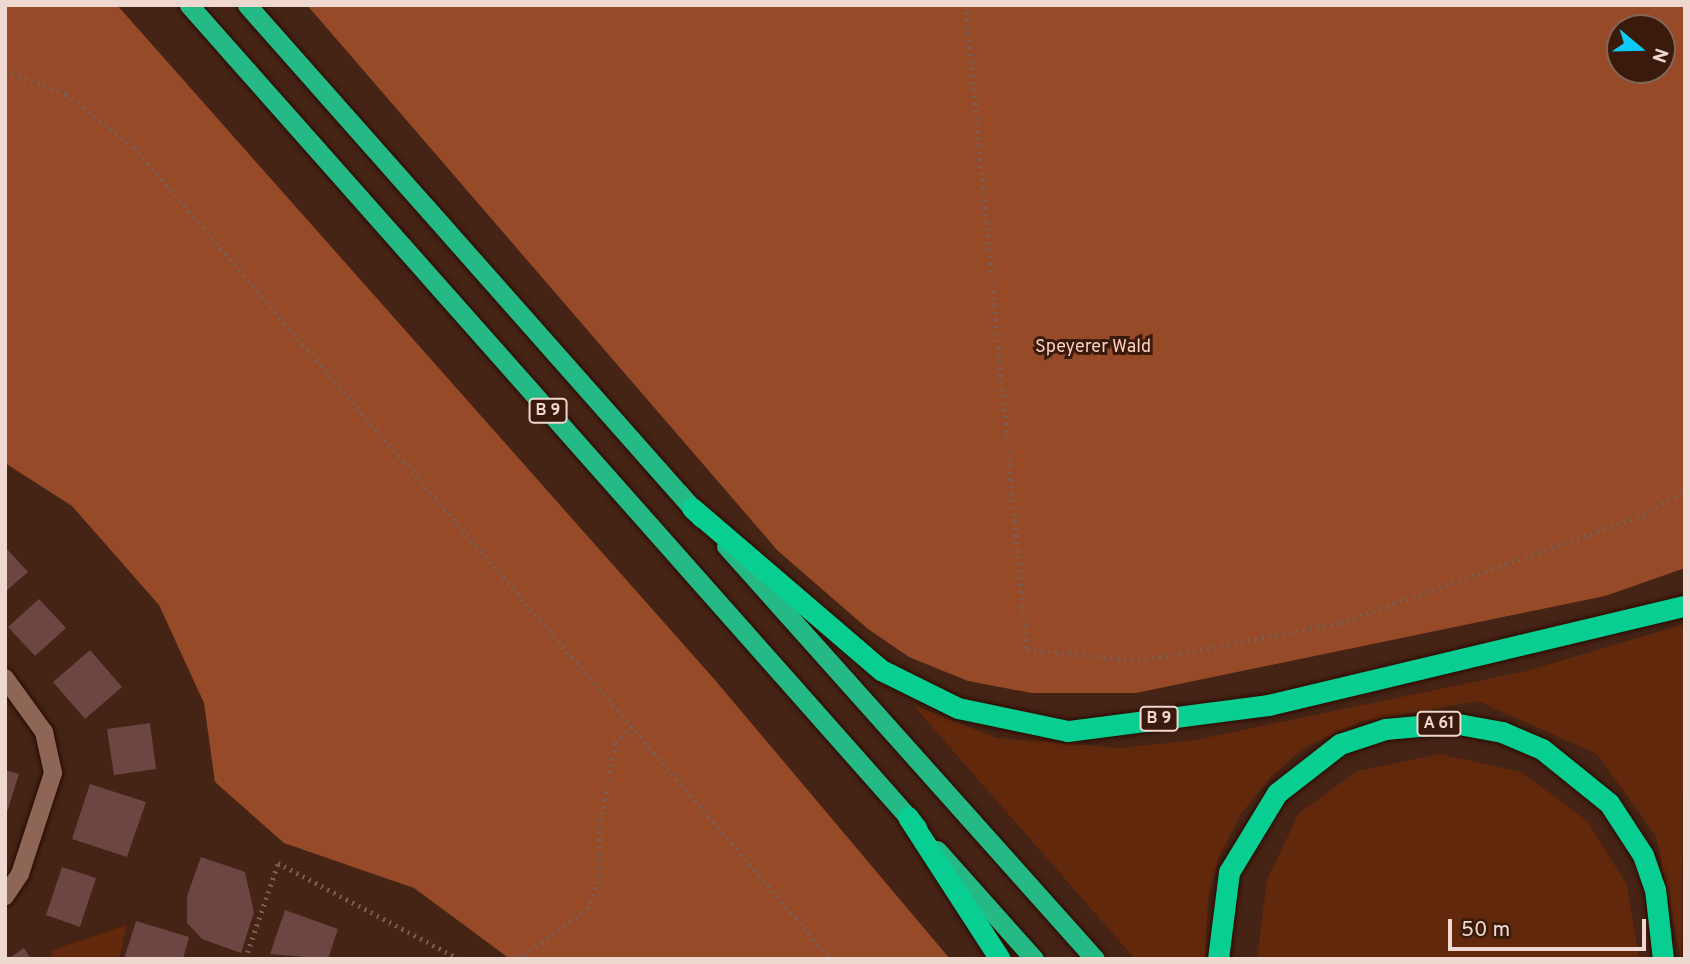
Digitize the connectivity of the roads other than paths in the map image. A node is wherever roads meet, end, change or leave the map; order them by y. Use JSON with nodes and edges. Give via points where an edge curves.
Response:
{"nodes":[{"id":1,"x":189,"y":5,"type":"edge"},
{"id":2,"x":247,"y":5,"type":"edge"},
{"id":3,"x":692,"y":508,"type":"junction"},
{"id":4,"x":1685,"y":606,"type":"edge"},
{"id":5,"x":5,"y":678,"type":"edge"},
{"id":6,"x":908,"y":817,"type":"junction"},
{"id":7,"x":5,"y":896,"type":"edge"},
{"id":8,"x":1000,"y":959,"type":"edge"},
{"id":9,"x":1034,"y":959,"type":"edge"},
{"id":10,"x":1095,"y":959,"type":"edge"},
{"id":11,"x":1218,"y":959,"type":"edge"},
{"id":12,"x":1664,"y":959,"type":"edge"}],
"edges":[{"from":1,"to":6,"type":"highway","number":"B 9"},
{"from":2,"to":3,"type":"highway","number":"B 9"},
{"from":3,"to":4,"type":"highway","number":"B 9","via":[[881,670],[958,708],[1068,731],[1268,705]]},
{"from":3,"to":10,"type":"highway","number":"B 9"},
{"from":5,"to":7,"type":"street","via":[[44,732],[53,773],[20,874]]},
{"from":6,"to":8,"type":"highway"},
{"from":6,"to":9,"type":"highway","number":"B 9"},
{"from":11,"to":12,"type":"highway","number":"A 61","via":[[1230,872],[1277,793],[1340,744],[1385,730],[1454,723],[1502,732],[1542,749],[1609,803],[1643,855],[1655,889]]}]}
